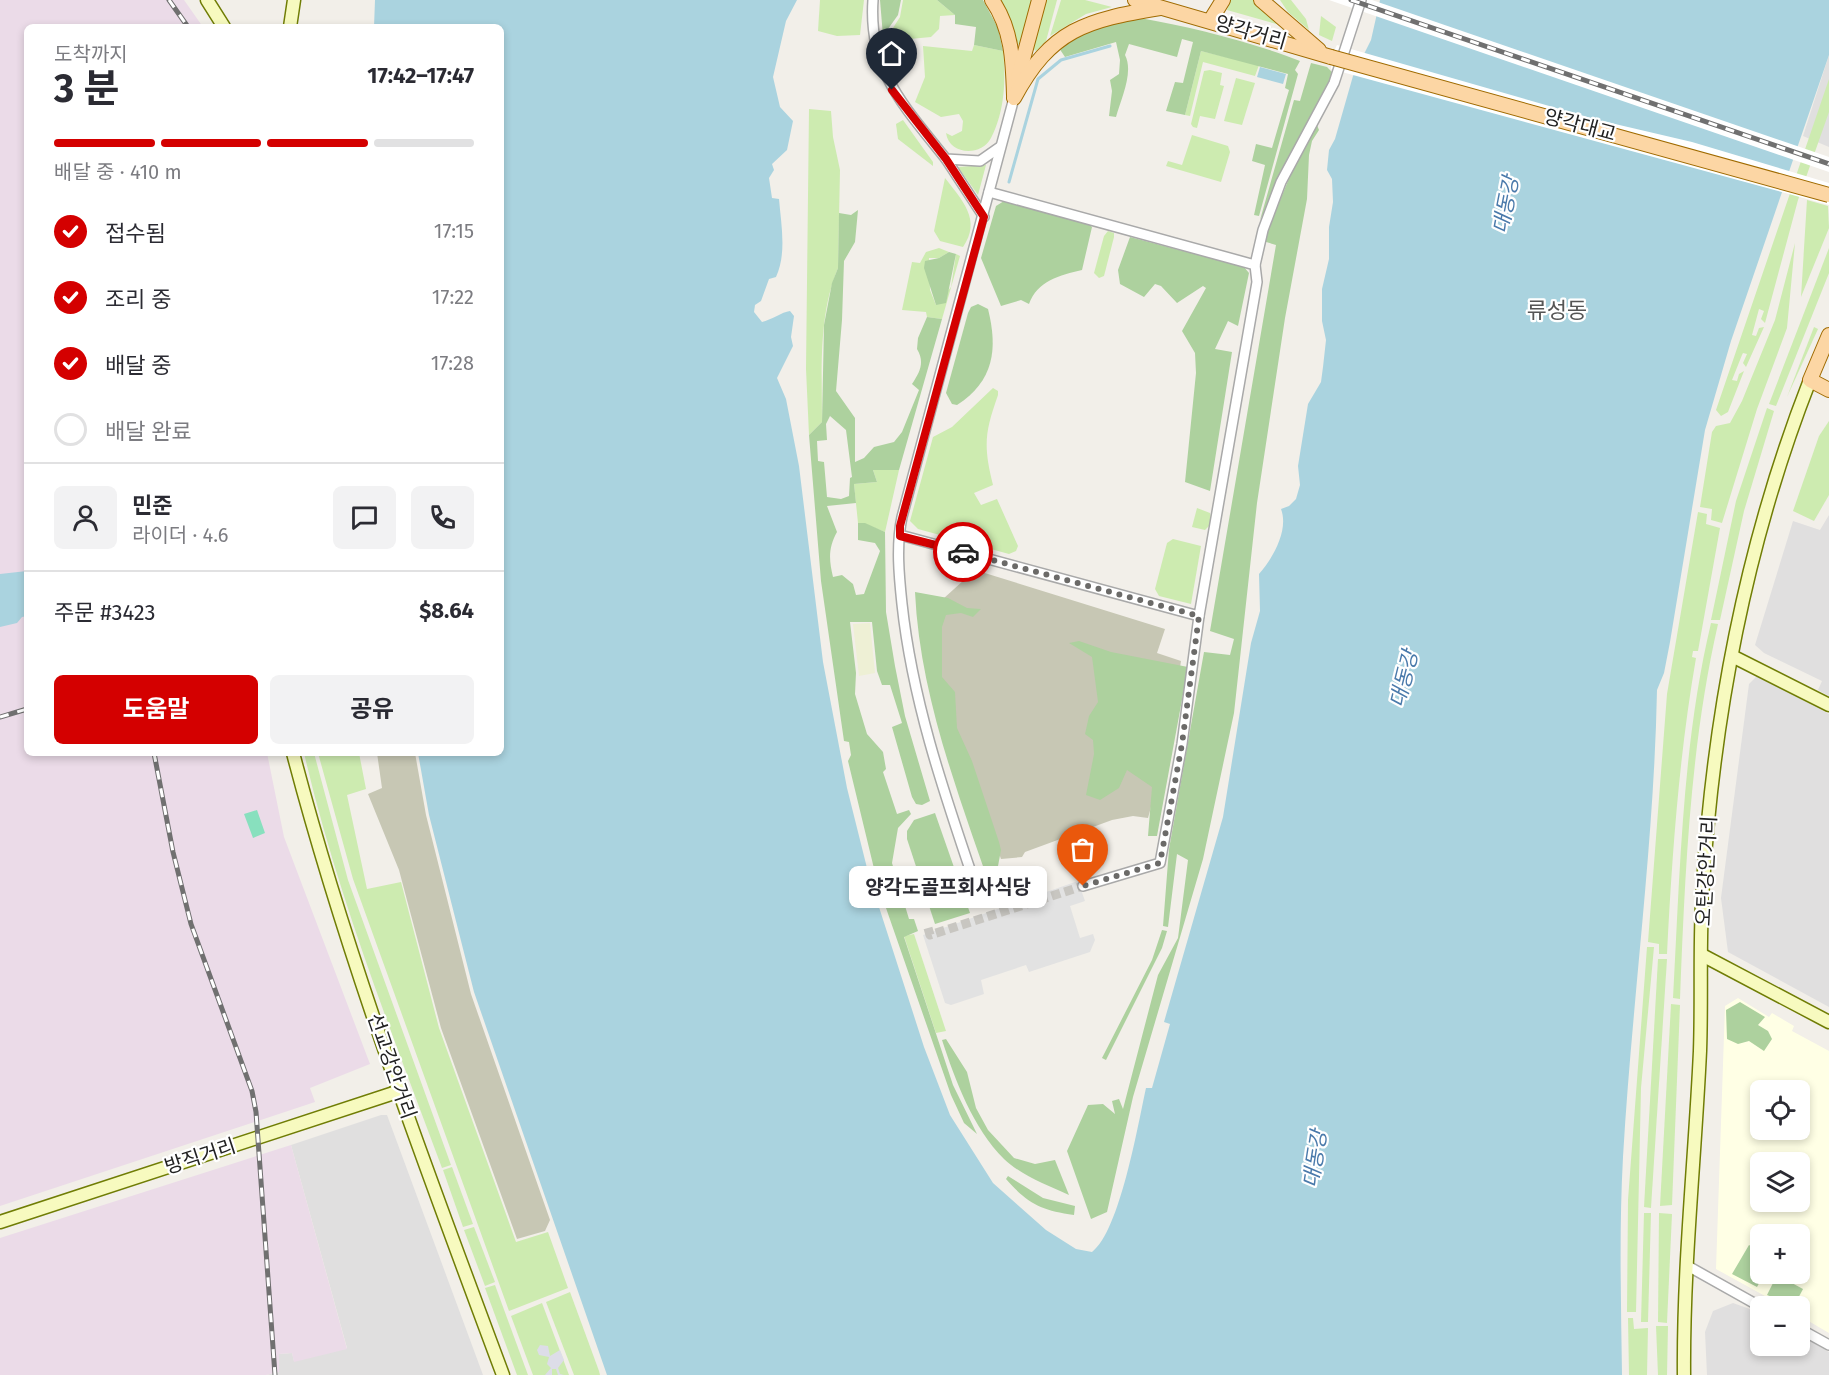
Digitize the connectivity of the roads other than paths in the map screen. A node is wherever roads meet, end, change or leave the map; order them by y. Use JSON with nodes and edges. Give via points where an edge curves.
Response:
{"nodes":[{"id":1,"x":207,"y":0,"type":"edge"},
{"id":2,"x":294,"y":0,"type":"edge"},
{"id":3,"x":873,"y":0,"type":"edge"},
{"id":4,"x":992,"y":0,"type":"edge"},
{"id":5,"x":1039,"y":0,"type":"edge"},
{"id":6,"x":1135,"y":0,"type":"edge"},
{"id":7,"x":1223,"y":0,"type":"edge"},
{"id":8,"x":1261,"y":0,"type":"edge"},
{"id":9,"x":1361,"y":0,"type":"edge"},
{"id":10,"x":1166,"y":8,"type":"junction"},
{"id":11,"x":1210,"y":21,"type":"junction"},
{"id":12,"x":222,"y":24,"type":"edge"},
{"id":13,"x":290,"y":24,"type":"edge"},
{"id":14,"x":1326,"y":54,"type":"junction"},
{"id":15,"x":1014,"y":98,"type":"junction"},
{"id":16,"x":1000,"y":147,"type":"junction"},
{"id":17,"x":946,"y":159,"type":"junction"},
{"id":18,"x":989,"y":192,"type":"junction"},
{"id":19,"x":1829,"y":195,"type":"edge"},
{"id":20,"x":984,"y":217,"type":"junction"},
{"id":21,"x":1255,"y":265,"type":"junction"},
{"id":22,"x":1829,"y":335,"type":"edge"},
{"id":23,"x":1823,"y":368,"type":"edge"},
{"id":24,"x":1810,"y":380,"type":"junction"},
{"id":25,"x":1829,"y":390,"type":"edge"},
{"id":26,"x":900,"y":536,"type":"junction"},
{"id":27,"x":1199,"y":616,"type":"junction"},
{"id":28,"x":1732,"y":656,"type":"junction"},
{"id":29,"x":1829,"y":705,"type":"edge"},
{"id":30,"x":294,"y":756,"type":"edge"},
{"id":31,"x":1083,"y":886,"type":"tunnel mouth"},
{"id":32,"x":981,"y":902,"type":"dead end"},
{"id":33,"x":1702,"y":955,"type":"junction"},
{"id":34,"x":1829,"y":1022,"type":"edge"},
{"id":35,"x":400,"y":1091,"type":"junction"},
{"id":36,"x":0,"y":1222,"type":"edge"},
{"id":37,"x":1686,"y":1265,"type":"junction"},
{"id":38,"x":1750,"y":1301,"type":"edge"},
{"id":39,"x":1810,"y":1335,"type":"edge"},
{"id":40,"x":1829,"y":1345,"type":"edge"},
{"id":41,"x":503,"y":1375,"type":"edge"},
{"id":42,"x":1684,"y":1375,"type":"edge"}],
"edges":[{"from":1,"to":12,"type":"main road"},
{"from":2,"to":13,"type":"main road"},
{"from":3,"to":17,"type":"street","via":[[871,23],[881,67],[892,90]]},
{"from":4,"to":15,"type":"main road","via":[[1010,39]]},
{"from":5,"to":15,"type":"main road"},
{"from":6,"to":10,"type":"main road","name":"양각거리"},
{"from":7,"to":11,"type":"main road"},
{"from":8,"to":14,"type":"main road"},
{"from":9,"to":21,"type":"street","via":[[1334,83],[1281,182]]},
{"from":10,"to":11,"type":"main road","name":"양각거리"},
{"from":10,"to":15,"type":"main road","via":[[1125,14],[1080,27],[1060,38],[1041,56]]},
{"from":11,"to":14,"type":"main road","name":"양각거리"},
{"from":14,"to":19,"type":"main road","name":"양각대교","bridge":true},
{"from":15,"to":16,"type":"street"},
{"from":16,"to":17,"type":"street","via":[[980,161]]},
{"from":16,"to":18,"type":"street"},
{"from":17,"to":20,"type":"street"},
{"from":18,"to":20,"type":"street"},
{"from":18,"to":21,"type":"street"},
{"from":20,"to":26,"type":"street"},
{"from":21,"to":27,"type":"street","via":[[1257,282]]},
{"from":22,"to":23,"type":"main road"},
{"from":23,"to":24,"type":"main road"},
{"from":24,"to":25,"type":"main road"},
{"from":24,"to":28,"type":"main road","name":"오탄강안거리","via":[[1775,476]]},
{"from":26,"to":27,"type":"street"},
{"from":26,"to":32,"type":"street","via":[[905,629],[918,702]]},
{"from":27,"to":31,"type":"street","via":[[1182,744],[1160,863]]},
{"from":28,"to":29,"type":"main road"},
{"from":28,"to":33,"type":"main road","name":"오탄강안거리","via":[[1710,799]]},
{"from":30,"to":35,"type":"main road","name":"선교강안거리","via":[[314,834]]},
{"from":33,"to":34,"type":"main road"},
{"from":33,"to":37,"type":"main road","name":"오탄강안거리"},
{"from":35,"to":36,"type":"main road","name":"방직거리"},
{"from":35,"to":41,"type":"main road","name":"선교강안거리"},
{"from":37,"to":38,"type":"street"},
{"from":37,"to":42,"type":"main road","name":"오탄강안거리"},
{"from":39,"to":40,"type":"street"}]}
